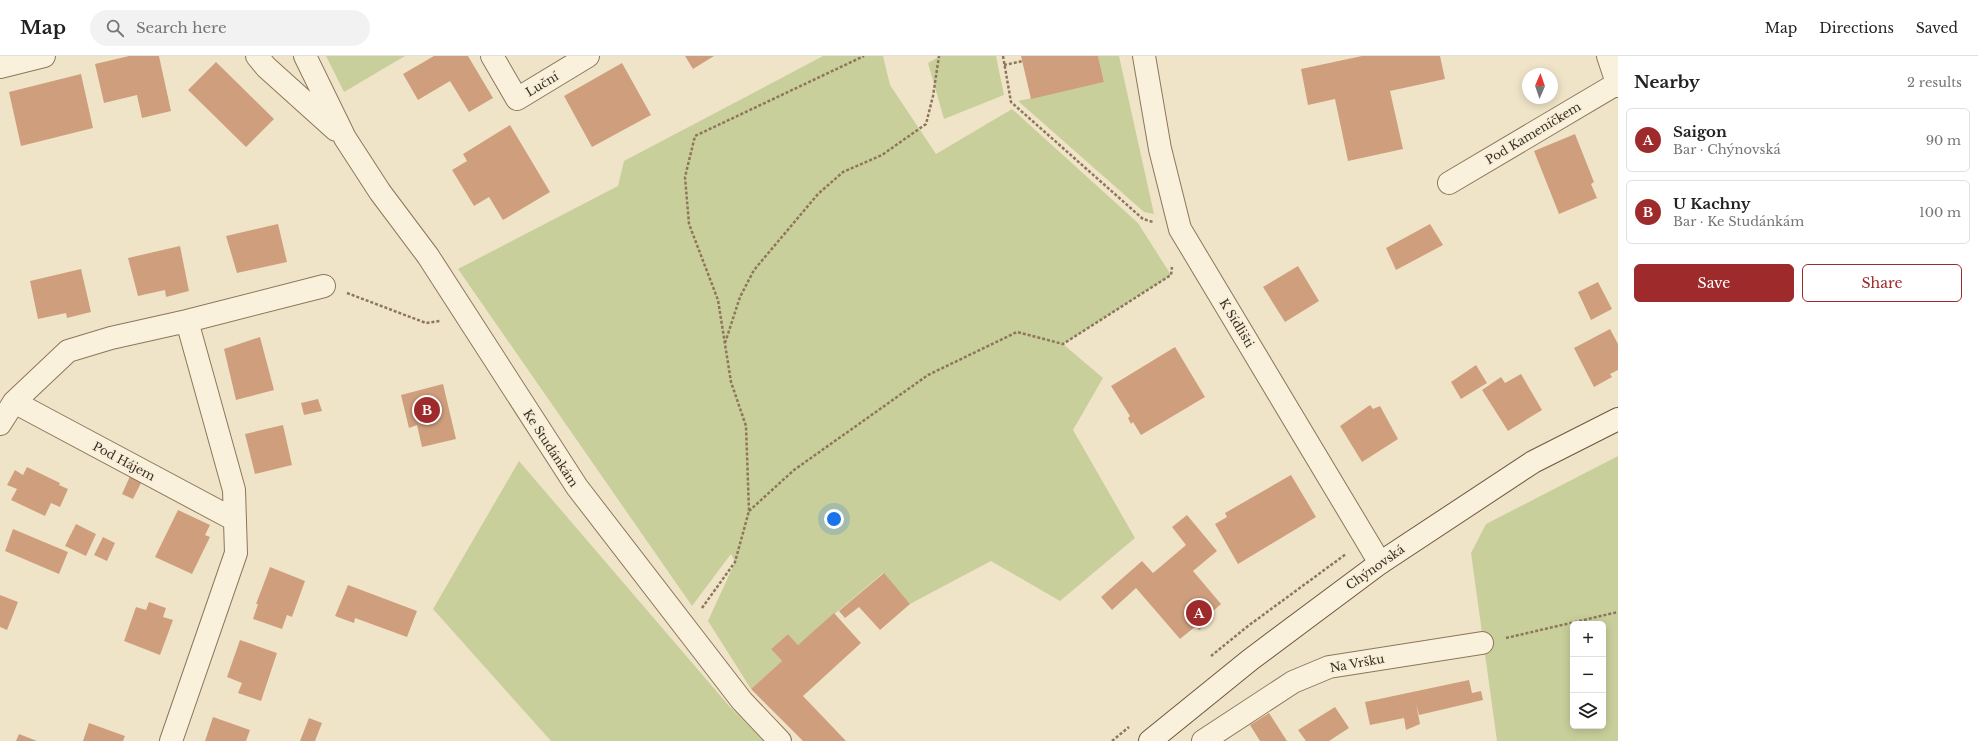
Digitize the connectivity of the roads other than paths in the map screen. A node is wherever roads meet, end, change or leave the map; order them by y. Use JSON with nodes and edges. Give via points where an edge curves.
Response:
{"nodes":[{"id":1,"x":44,"y":56,"type":"edge"},
{"id":2,"x":257,"y":56,"type":"edge"},
{"id":3,"x":305,"y":56,"type":"edge"},
{"id":4,"x":492,"y":56,"type":"edge"},
{"id":5,"x":588,"y":56,"type":"edge"},
{"id":6,"x":1608,"y":56,"type":"edge"},
{"id":7,"x":1148,"y":58,"type":"edge"},
{"id":8,"x":0,"y":67,"type":"edge"},
{"id":9,"x":1618,"y":84,"type":"edge"},
{"id":10,"x":345,"y":138,"type":"junction"},
{"id":11,"x":1449,"y":183,"type":"dead end"},
{"id":12,"x":324,"y":286,"type":"road end"},
{"id":13,"x":187,"y":321,"type":"junction"},
{"id":14,"x":14,"y":402,"type":"junction"},
{"id":15,"x":1618,"y":419,"type":"edge"},
{"id":16,"x":0,"y":424,"type":"edge"},
{"id":17,"x":235,"y":520,"type":"junction"},
{"id":18,"x":1380,"y":563,"type":"junction"},
{"id":19,"x":1482,"y":643,"type":"road end"},
{"id":20,"x":171,"y":741,"type":"edge"},
{"id":21,"x":780,"y":741,"type":"edge"},
{"id":22,"x":1150,"y":741,"type":"edge"},
{"id":23,"x":1203,"y":741,"type":"edge"}],
"edges":[{"from":1,"to":8,"type":"street"},
{"from":2,"to":10,"type":"street","name":"Ke Studánkám"},
{"from":3,"to":10,"type":"street","name":"Ke Studánkám"},
{"from":4,"to":5,"type":"street","name":"Luční","via":[[517,99]]},
{"from":6,"to":9,"type":"street"},
{"from":7,"to":18,"type":"street","name":"K Sídlišti","via":[[1160,149],[1180,228]]},
{"from":9,"to":11,"type":"street","name":"Pod Kameníčkem"},
{"from":10,"to":21,"type":"street","name":"Ke Studánkám","via":[[380,192],[428,256],[577,487],[742,701]]},
{"from":12,"to":13,"type":"street"},
{"from":13,"to":14,"type":"street","via":[[111,338],[68,351]]},
{"from":13,"to":17,"type":"street","via":[[234,490]]},
{"from":14,"to":16,"type":"street"},
{"from":14,"to":17,"type":"street","name":"Pod Hájem"},
{"from":15,"to":18,"type":"street","name":"Chýnovská","via":[[1533,462]]},
{"from":17,"to":20,"type":"street","via":[[236,553]]},
{"from":18,"to":22,"type":"street","name":"Chýnovská","via":[[1250,660]]},
{"from":19,"to":23,"type":"street","name":"Na Vršku","via":[[1329,667],[1293,682]]}]}
